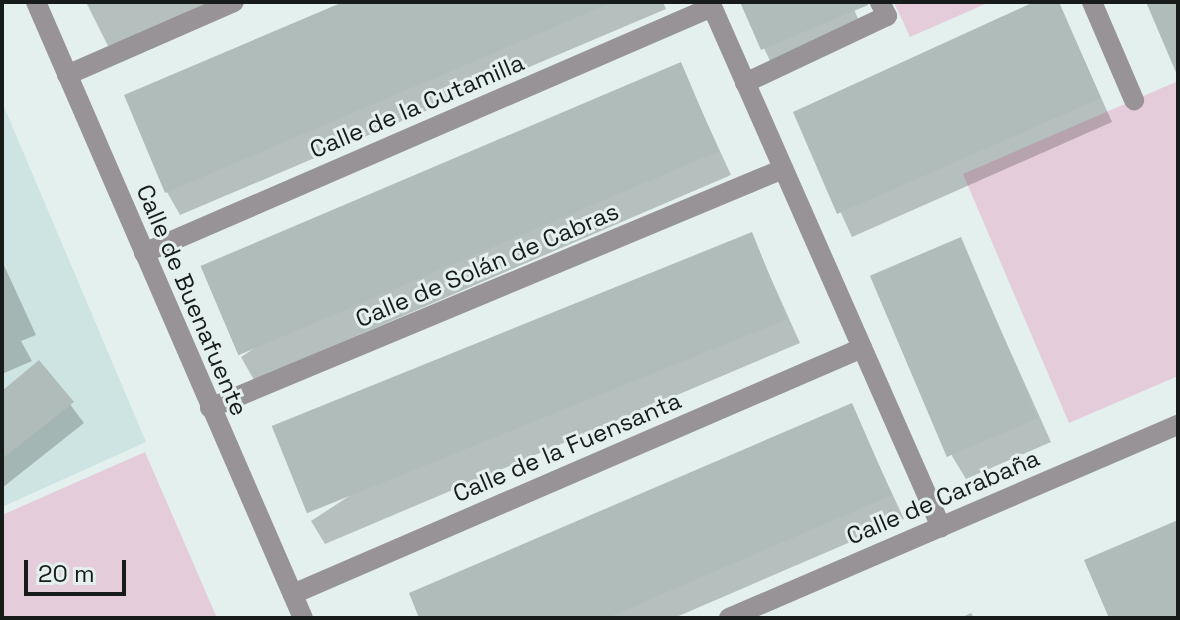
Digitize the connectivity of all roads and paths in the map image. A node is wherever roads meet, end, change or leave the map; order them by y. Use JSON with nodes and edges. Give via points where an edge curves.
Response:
{"nodes":[{"id":1,"x":36,"y":2,"type":"edge"},
{"id":2,"x":234,"y":2,"type":"edge"},
{"id":3,"x":880,"y":2,"type":"edge"},
{"id":4,"x":1092,"y":2,"type":"edge"},
{"id":5,"x":711,"y":4,"type":"edge"},
{"id":6,"x":67,"y":75,"type":"junction"},
{"id":7,"x":745,"y":83,"type":"junction"},
{"id":8,"x":1134,"y":100,"type":"dead end"},
{"id":9,"x":783,"y":169,"type":"junction"},
{"id":10,"x":144,"y":253,"type":"junction"},
{"id":11,"x":862,"y":348,"type":"junction"},
{"id":12,"x":210,"y":408,"type":"junction"},
{"id":13,"x":1178,"y":425,"type":"edge"},
{"id":14,"x":941,"y":527,"type":"junction"},
{"id":15,"x":293,"y":594,"type":"junction"},
{"id":16,"x":303,"y":618,"type":"edge"},
{"id":17,"x":729,"y":618,"type":"edge"}],
"edges":[{"from":1,"to":6,"type":"street","name":"Calle de Buenafuente"},
{"from":2,"to":6,"type":"street"},
{"from":3,"to":7,"type":"street","via":[[887,16]]},
{"from":4,"to":8,"type":"street"},
{"from":5,"to":7,"type":"street"},
{"from":5,"to":10,"type":"street","name":"Calle de la Cutamilla"},
{"from":6,"to":10,"type":"street","name":"Calle de Buenafuente"},
{"from":7,"to":9,"type":"street"},
{"from":9,"to":11,"type":"street"},
{"from":9,"to":12,"type":"street","name":"Calle de Solán de Cabras"},
{"from":10,"to":12,"type":"street","name":"Calle de Buenafuente"},
{"from":11,"to":14,"type":"street"},
{"from":11,"to":15,"type":"street","name":"Calle de la Fuensanta"},
{"from":12,"to":15,"type":"street","name":"Calle de Buenafuente"},
{"from":13,"to":14,"type":"street","name":"Calle de Carabaña"},
{"from":14,"to":17,"type":"street","name":"Calle de Carabaña"},
{"from":15,"to":16,"type":"street","name":"Calle de Buenafuente"}]}
